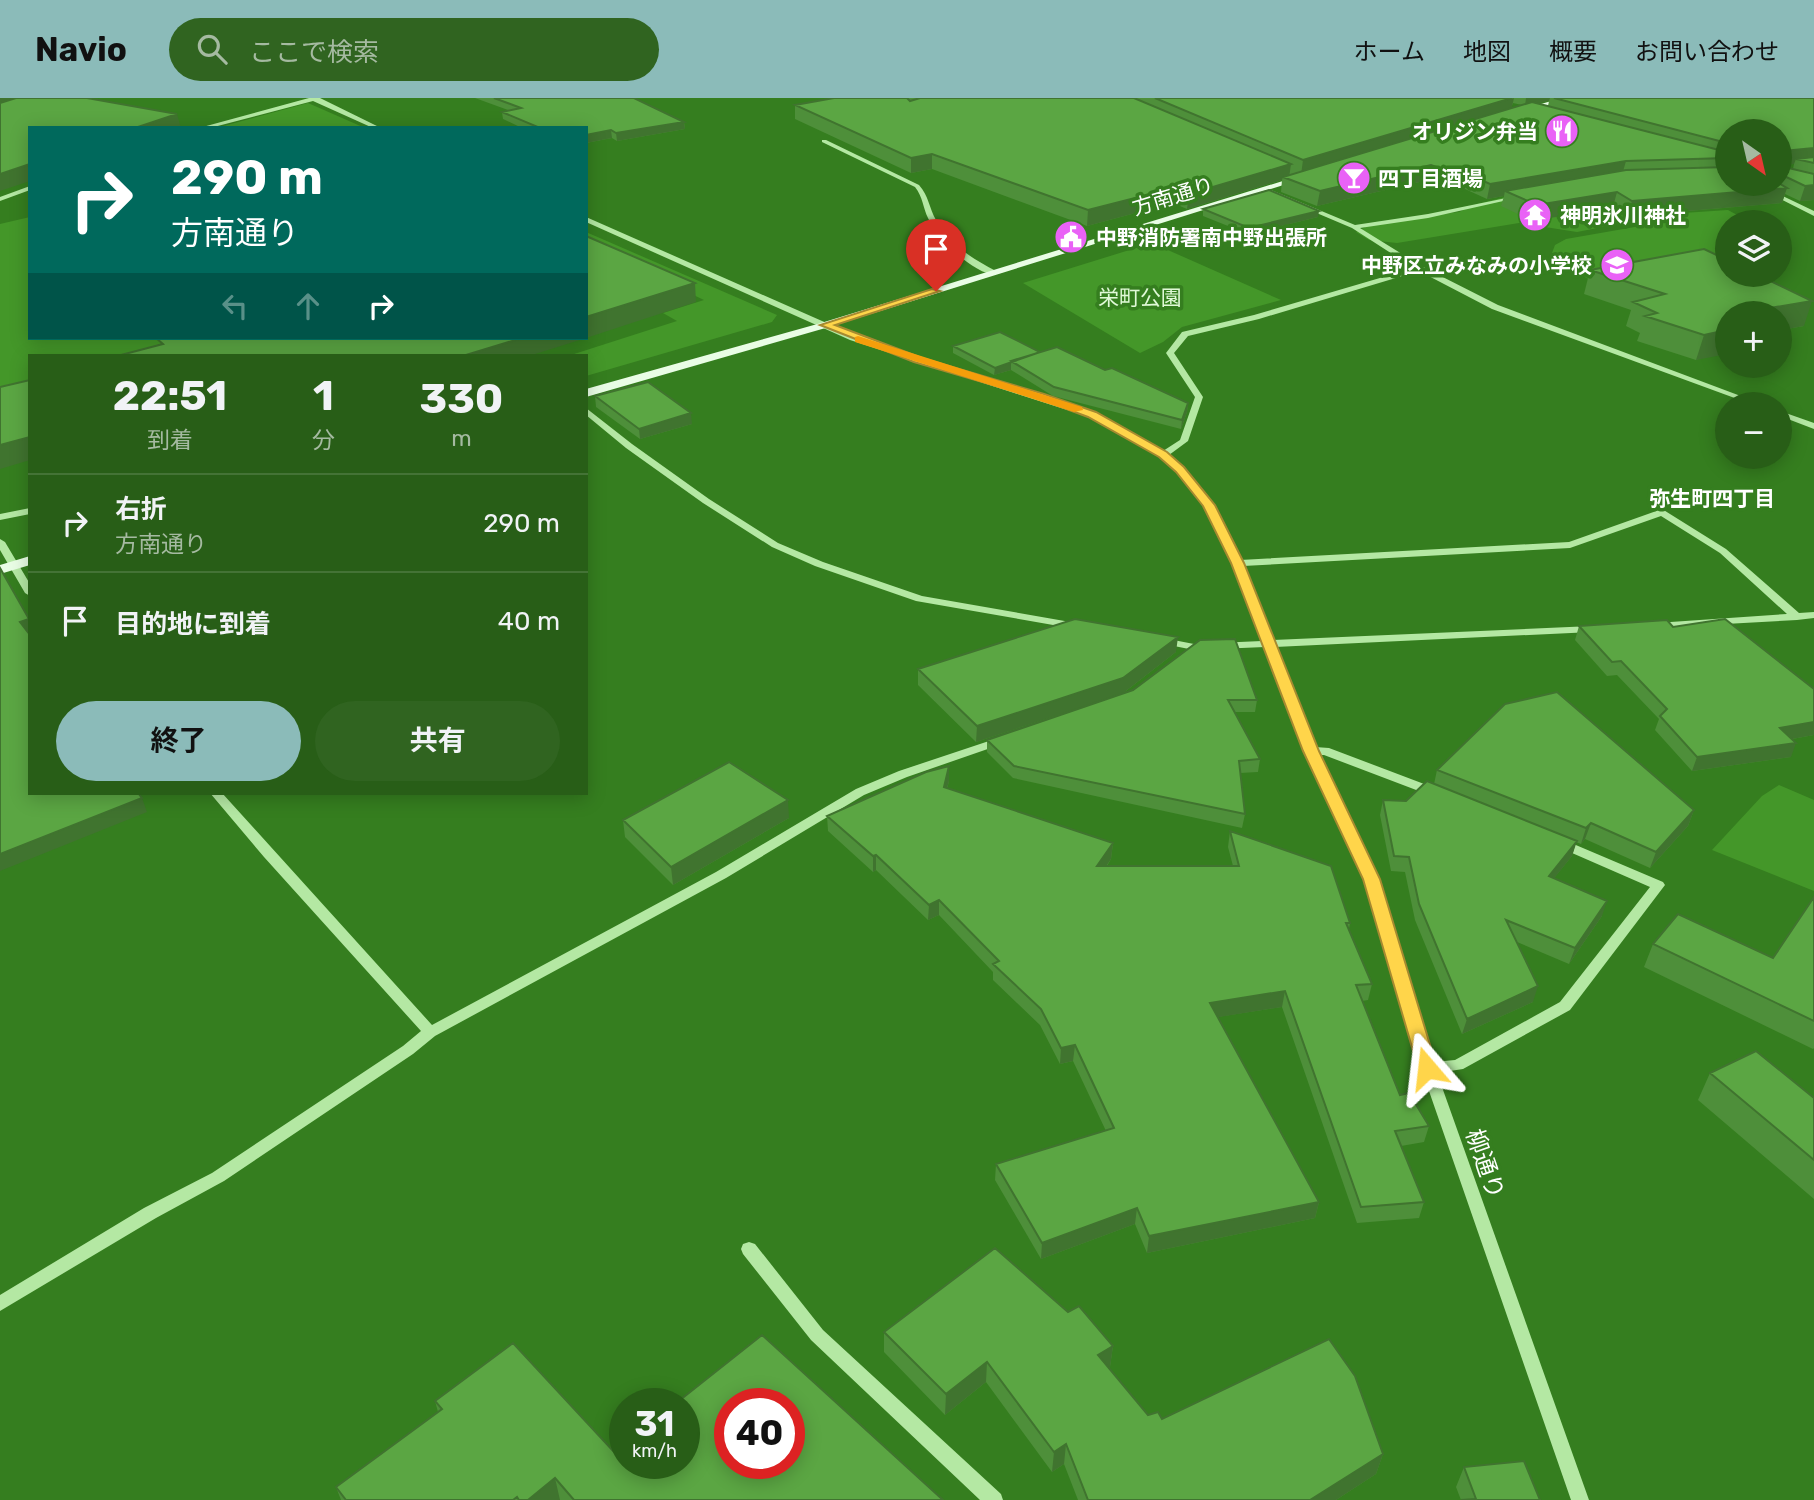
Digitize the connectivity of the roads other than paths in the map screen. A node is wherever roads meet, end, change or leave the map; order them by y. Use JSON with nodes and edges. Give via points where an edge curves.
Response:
{"nodes":[{"id":1,"x":314,"y":98,"type":"edge"},
{"id":2,"x":1571,"y":98,"type":"edge"},
{"id":3,"x":1506,"y":110,"type":"edge"},
{"id":4,"x":1526,"y":110,"type":"junction"},
{"id":5,"x":1550,"y":116,"type":"edge"},
{"id":6,"x":209,"y":126,"type":"edge"},
{"id":7,"x":374,"y":126,"type":"edge"},
{"id":8,"x":824,"y":141,"type":"edge"},
{"id":9,"x":1288,"y":173,"type":"edge"},
{"id":10,"x":1312,"y":175,"type":"edge"},
{"id":11,"x":1301,"y":178,"type":"junction"},
{"id":12,"x":28,"y":189,"type":"edge"},
{"id":13,"x":1266,"y":190,"type":"junction"},
{"id":14,"x":1523,"y":196,"type":"edge"},
{"id":15,"x":1778,"y":196,"type":"edge"},
{"id":16,"x":0,"y":199,"type":"edge"},
{"id":17,"x":1814,"y":214,"type":"edge"},
{"id":18,"x":588,"y":220,"type":"edge"},
{"id":19,"x":1354,"y":227,"type":"junction"},
{"id":20,"x":1420,"y":269,"type":"junction"},
{"id":21,"x":993,"y":273,"type":"junction"},
{"id":22,"x":1357,"y":286,"type":"joint"},
{"id":23,"x":825,"y":325,"type":"junction"},
{"id":24,"x":588,"y":392,"type":"edge"},
{"id":25,"x":1725,"y":392,"type":"edge"},
{"id":26,"x":588,"y":412,"type":"edge"},
{"id":27,"x":1792,"y":418,"type":"edge"},
{"id":28,"x":1814,"y":426,"type":"edge"},
{"id":29,"x":1163,"y":455,"type":"junction"},
{"id":30,"x":28,"y":511,"type":"edge"},
{"id":31,"x":0,"y":517,"type":"edge"},
{"id":32,"x":0,"y":542,"type":"edge"},
{"id":33,"x":28,"y":560,"type":"edge"},
{"id":34,"x":1237,"y":563,"type":"junction"},
{"id":35,"x":6,"y":568,"type":"edge"},
{"id":36,"x":28,"y":591,"type":"edge"},
{"id":37,"x":1814,"y":615,"type":"edge"},
{"id":38,"x":1797,"y":617,"type":"junction"},
{"id":39,"x":1648,"y":626,"type":"edge"},
{"id":40,"x":1093,"y":629,"type":"edge"},
{"id":41,"x":1608,"y":629,"type":"edge"},
{"id":42,"x":1146,"y":638,"type":"edge"},
{"id":43,"x":1267,"y":642,"type":"junction"},
{"id":44,"x":1194,"y":647,"type":"junction"},
{"id":45,"x":1175,"y":661,"type":"edge"},
{"id":46,"x":1011,"y":737,"type":"edge"},
{"id":47,"x":1311,"y":751,"type":"junction"},
{"id":48,"x":218,"y":795,"type":"edge"},
{"id":49,"x":1444,"y":796,"type":"edge"},
{"id":50,"x":1545,"y":837,"type":"edge"},
{"id":51,"x":430,"y":1032,"type":"junction"},
{"id":52,"x":1427,"y":1068,"type":"junction"},
{"id":53,"x":749,"y":1250,"type":"dead end"},
{"id":54,"x":0,"y":1304,"type":"edge"},
{"id":55,"x":994,"y":1500,"type":"edge"},
{"id":56,"x":1580,"y":1500,"type":"edge"}],
"edges":[{"from":1,"to":6,"type":"street"},
{"from":1,"to":7,"type":"street"},
{"from":2,"to":4,"type":"main road"},
{"from":3,"to":4,"type":"main road"},
{"from":4,"to":5,"type":"main road"},
{"from":8,"to":21,"type":"street","via":[[917,186],[928,200],[939,232],[967,259]]},
{"from":9,"to":11,"type":"street"},
{"from":10,"to":11,"type":"main road","name":"方南通り"},
{"from":11,"to":13,"type":"main road","name":"方南通り"},
{"from":12,"to":16,"type":"street"},
{"from":13,"to":19,"type":"street"},
{"from":13,"to":21,"type":"main road","name":"方南通り"},
{"from":14,"to":19,"type":"street"},
{"from":15,"to":17,"type":"street"},
{"from":18,"to":23,"type":"street","name":"柳通り"},
{"from":19,"to":20,"type":"street"},
{"from":20,"to":22,"type":"street"},
{"from":20,"to":25,"type":"street","via":[[1495,307]]},
{"from":21,"to":23,"type":"main road","name":"方南通り"},
{"from":22,"to":29,"type":"street","via":[[1185,334],[1170,353],[1199,397],[1184,441]]},
{"from":23,"to":24,"type":"main road","name":"方南通り"},
{"from":23,"to":29,"type":"street","name":"柳通り","via":[[1092,415]]},
{"from":26,"to":40,"type":"street","via":[[706,500],[775,545],[819,564],[920,599]]},
{"from":27,"to":28,"type":"street"},
{"from":29,"to":34,"type":"street","name":"柳通り","via":[[1209,505]]},
{"from":30,"to":31,"type":"street"},
{"from":32,"to":35,"type":"street"},
{"from":33,"to":35,"type":"main road"},
{"from":34,"to":38,"type":"street","via":[[1570,545],[1662,512],[1723,551]]},
{"from":34,"to":43,"type":"street","name":"柳通り"},
{"from":35,"to":36,"type":"street"},
{"from":37,"to":38,"type":"street"},
{"from":38,"to":39,"type":"street"},
{"from":41,"to":43,"type":"street"},
{"from":42,"to":44,"type":"street"},
{"from":43,"to":44,"type":"street"},
{"from":43,"to":47,"type":"street","name":"柳通り"},
{"from":44,"to":45,"type":"street"},
{"from":46,"to":51,"type":"street","via":[[860,793],[665,906]]},
{"from":47,"to":49,"type":"street","via":[[1325,751]]},
{"from":47,"to":52,"type":"street","name":"柳通り","via":[[1371,879]]},
{"from":48,"to":51,"type":"street"},
{"from":50,"to":52,"type":"street","via":[[1657,886],[1565,1006],[1458,1065]]},
{"from":51,"to":54,"type":"street","via":[[218,1177]]},
{"from":52,"to":56,"type":"street","name":"柳通り"},
{"from":53,"to":55,"type":"street","via":[[817,1335]]}]}
